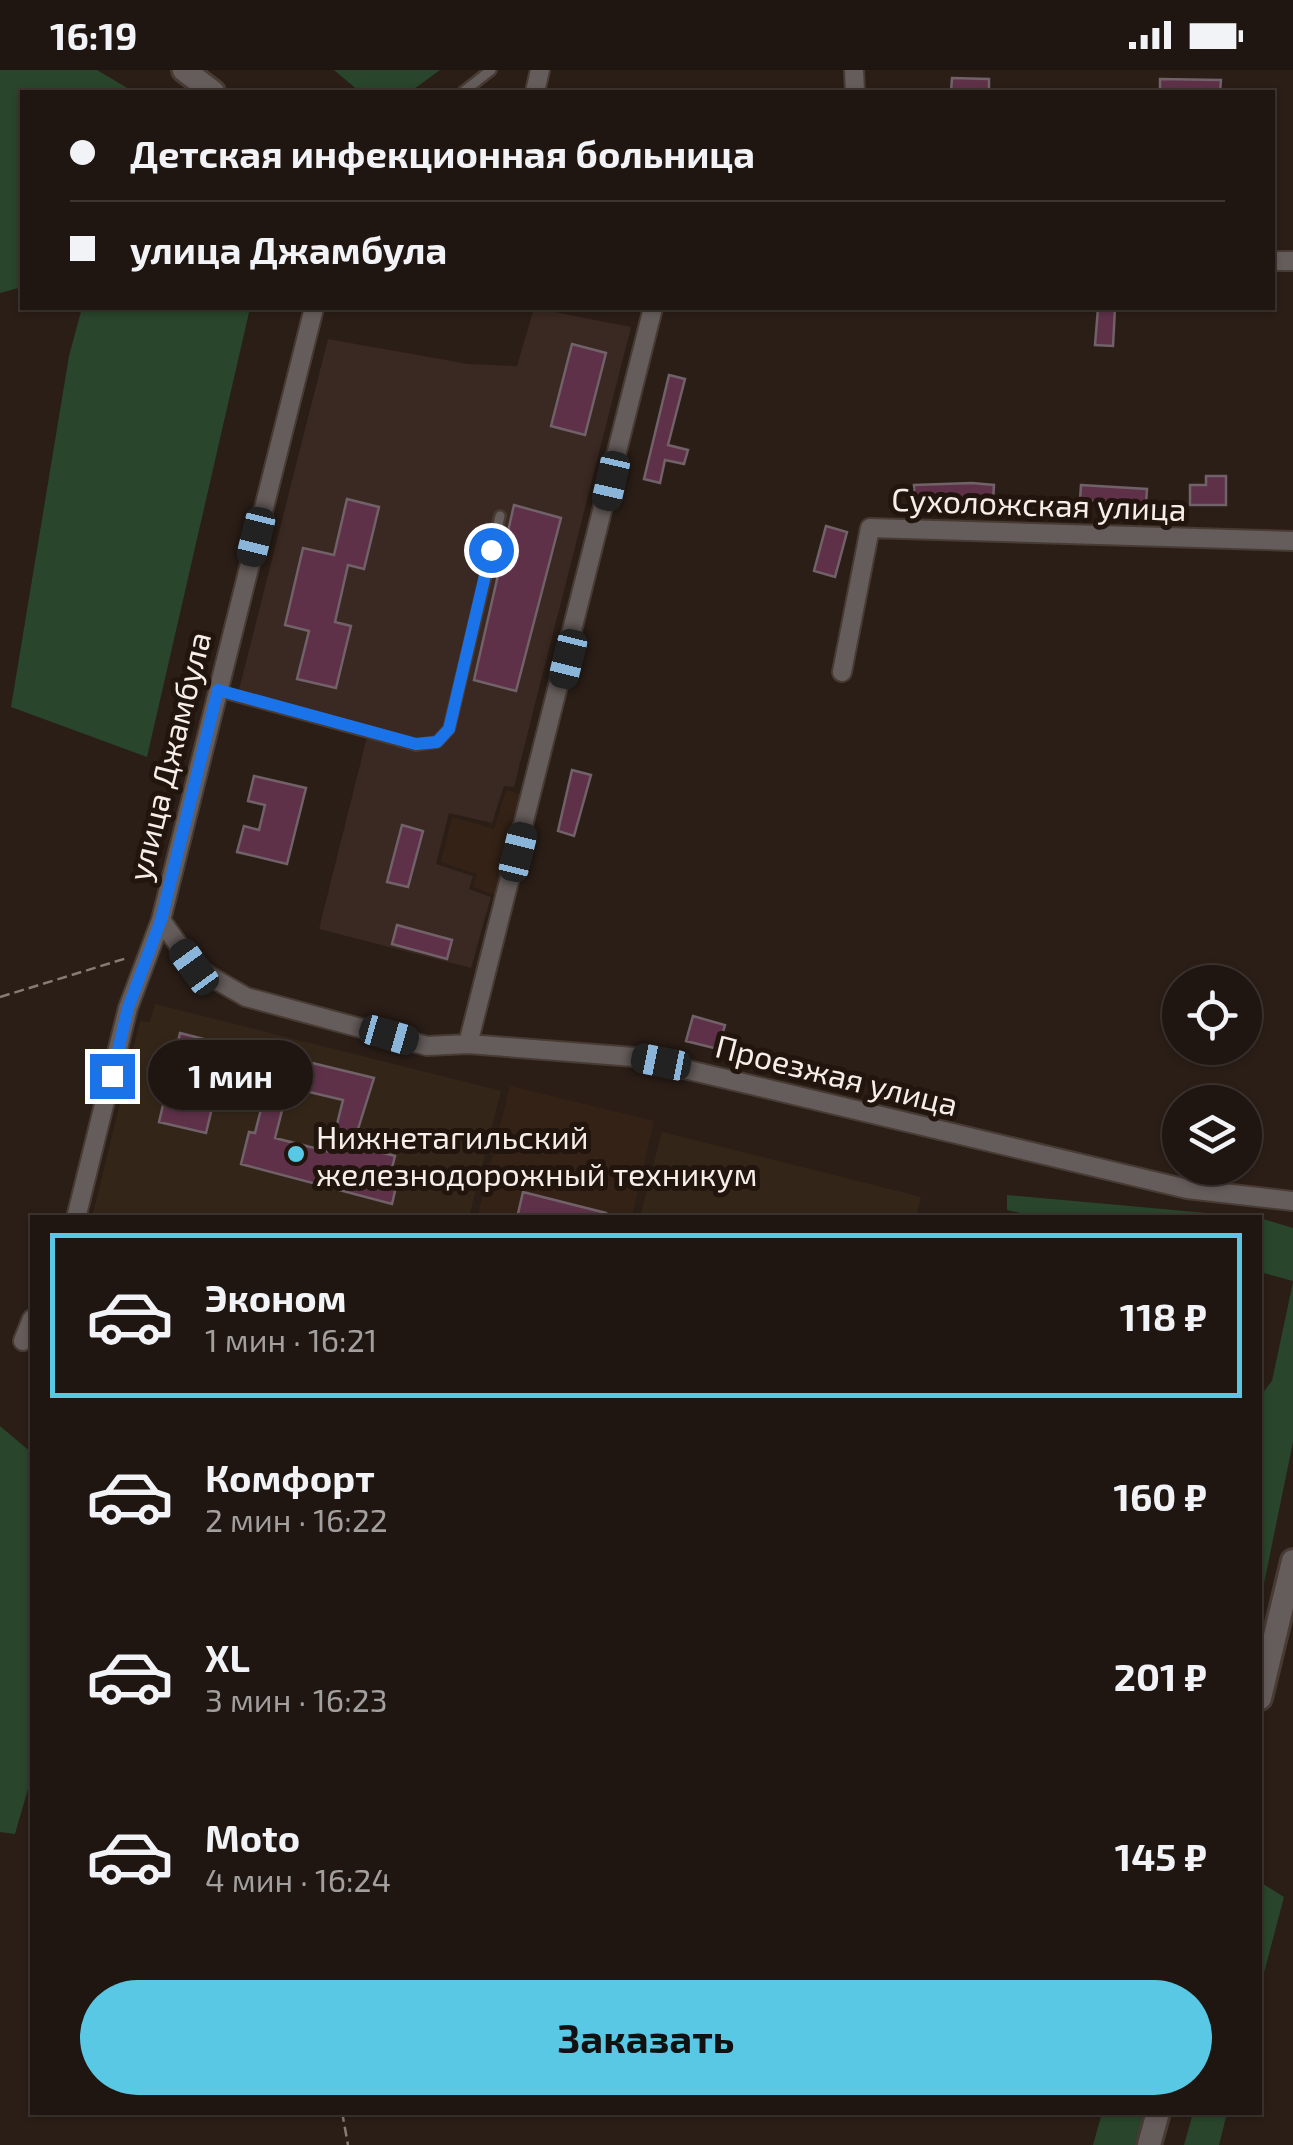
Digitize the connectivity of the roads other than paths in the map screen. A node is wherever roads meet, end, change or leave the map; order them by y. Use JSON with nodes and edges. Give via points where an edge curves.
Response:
{"nodes":[{"id":1,"x":184,"y":70,"type":"edge"},
{"id":2,"x":491,"y":70,"type":"edge"},
{"id":3,"x":210,"y":90,"type":"edge"},
{"id":4,"x":466,"y":90,"type":"edge"},
{"id":5,"x":313,"y":310,"type":"edge"},
{"id":6,"x":652,"y":310,"type":"edge"},
{"id":7,"x":500,"y":516,"type":"dead end"},
{"id":8,"x":1293,"y":540,"type":"edge"},
{"id":9,"x":842,"y":672,"type":"dead end"},
{"id":10,"x":218,"y":690,"type":"junction"},
{"id":11,"x":161,"y":920,"type":"junction"},
{"id":12,"x":468,"y":1044,"type":"junction"},
{"id":13,"x":1293,"y":1202,"type":"edge"},
{"id":14,"x":77,"y":1215,"type":"edge"},
{"id":15,"x":30,"y":1325,"type":"edge"},
{"id":16,"x":23,"y":1341,"type":"dead end"},
{"id":17,"x":1292,"y":1566,"type":"edge"},
{"id":18,"x":1262,"y":1690,"type":"edge"},
{"id":19,"x":1157,"y":2115,"type":"edge"},
{"id":20,"x":1149,"y":2145,"type":"edge"}],
"edges":[{"from":1,"to":3,"type":"street"},
{"from":2,"to":4,"type":"lane"},
{"from":5,"to":10,"type":"street","name":"улица Джамбула"},
{"from":6,"to":12,"type":"street"},
{"from":7,"to":10,"type":"lane","via":[[449,729],[437,742],[416,744]]},
{"from":8,"to":9,"type":"street","name":"Сухоложская улица","via":[[870,528]]},
{"from":10,"to":11,"type":"street","name":"улица Джамбула"},
{"from":11,"to":12,"type":"street","name":"Проезжая улица","via":[[194,967],[246,997],[427,1046]]},
{"from":11,"to":14,"type":"street","name":"улица Джамбула","via":[[128,1008]]},
{"from":12,"to":13,"type":"street","name":"Проезжая улица","via":[[634,1057],[1188,1189]]},
{"from":15,"to":16,"type":"street"},
{"from":17,"to":18,"type":"street"},
{"from":19,"to":20,"type":"street"}]}
